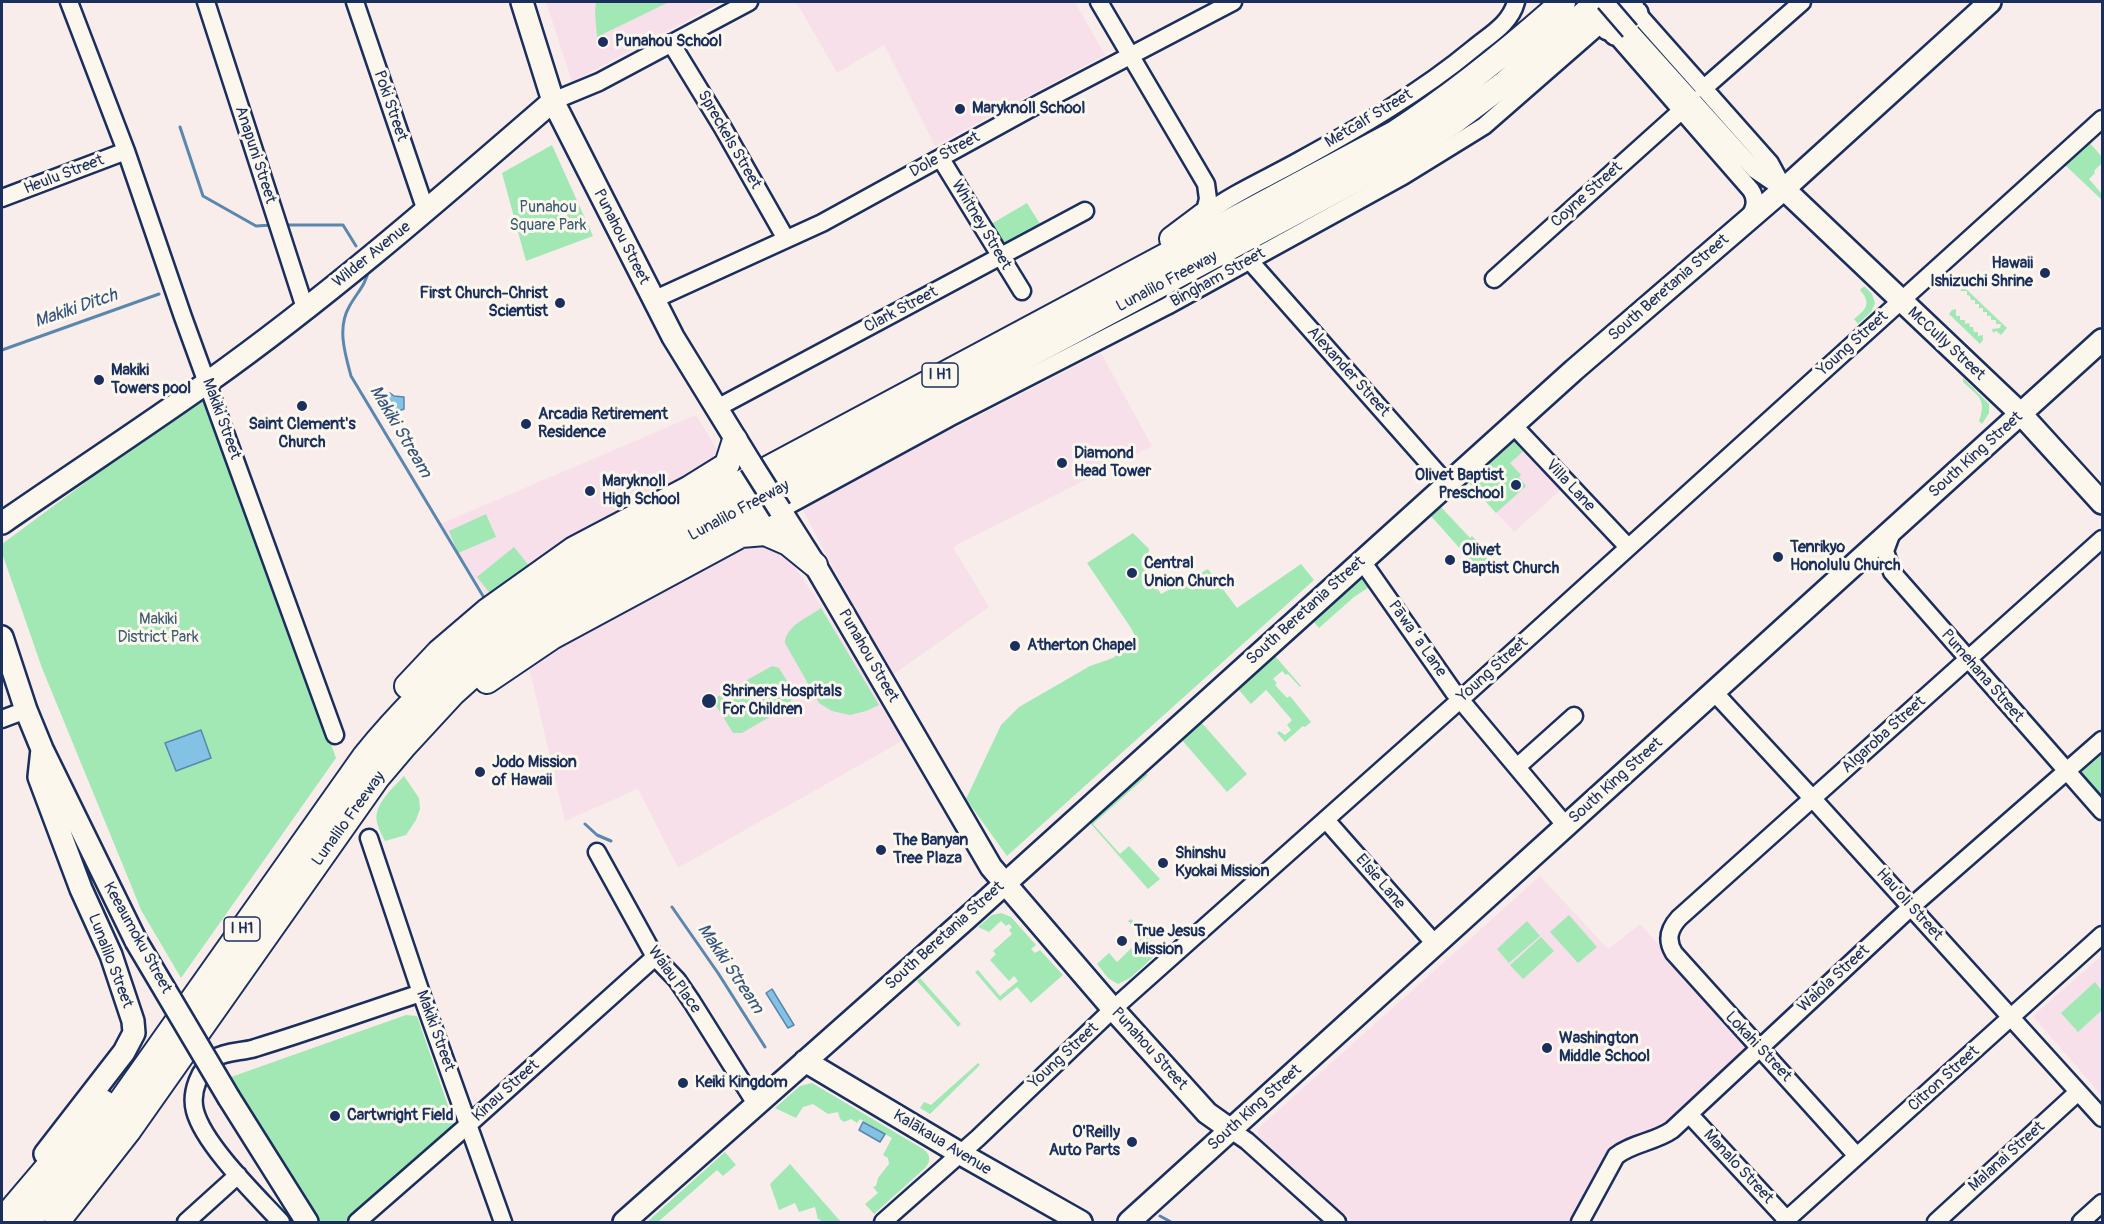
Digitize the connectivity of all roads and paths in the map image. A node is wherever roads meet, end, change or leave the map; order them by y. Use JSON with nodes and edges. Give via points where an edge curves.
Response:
{"nodes":[{"id":1,"x":69,"y":2,"type":"edge"},
{"id":2,"x":206,"y":2,"type":"edge"},
{"id":3,"x":355,"y":2,"type":"edge"},
{"id":4,"x":522,"y":2,"type":"edge"},
{"id":5,"x":749,"y":2,"type":"edge"},
{"id":6,"x":1099,"y":2,"type":"edge"},
{"id":7,"x":1233,"y":2,"type":"edge"},
{"id":8,"x":1516,"y":2,"type":"edge"},
{"id":9,"x":1563,"y":2,"type":"edge"},
{"id":10,"x":1598,"y":2,"type":"edge"},
{"id":11,"x":1605,"y":2,"type":"edge"},
{"id":12,"x":1802,"y":2,"type":"edge"},
{"id":13,"x":1990,"y":2,"type":"edge"},
{"id":14,"x":1623,"y":18,"type":"edge"},
{"id":15,"x":671,"y":43,"type":"junction"},
{"id":16,"x":1130,"y":55,"type":"junction"},
{"id":17,"x":1703,"y":89,"type":"junction"},
{"id":18,"x":553,"y":101,"type":"junction"},
{"id":19,"x":1681,"y":111,"type":"junction"},
{"id":20,"x":2103,"y":119,"type":"edge"},
{"id":21,"x":126,"y":151,"type":"junction"},
{"id":22,"x":1721,"y":156,"type":"junction"},
{"id":23,"x":941,"y":159,"type":"junction"},
{"id":24,"x":1755,"y":170,"type":"junction"},
{"id":25,"x":1206,"y":184,"type":"junction"},
{"id":26,"x":1784,"y":189,"type":"junction"},
{"id":27,"x":1232,"y":196,"type":"junction"},
{"id":28,"x":2,"y":198,"type":"edge"},
{"id":29,"x":1085,"y":210,"type":"dead end"},
{"id":30,"x":426,"y":211,"type":"junction"},
{"id":31,"x":1204,"y":215,"type":"junction"},
{"id":32,"x":1743,"y":225,"type":"junction"},
{"id":33,"x":786,"y":239,"type":"junction"},
{"id":34,"x":1000,"y":256,"type":"junction"},
{"id":35,"x":1249,"y":260,"type":"junction"},
{"id":36,"x":1494,"y":279,"type":"dead end"},
{"id":37,"x":1022,"y":291,"type":"dead end"},
{"id":38,"x":1089,"y":295,"type":"junction"},
{"id":39,"x":653,"y":300,"type":"junction"},
{"id":40,"x":1901,"y":301,"type":"junction"},
{"id":41,"x":305,"y":308,"type":"junction"},
{"id":42,"x":2103,"y":340,"type":"edge"},
{"id":43,"x":208,"y":381,"type":"junction"},
{"id":44,"x":717,"y":408,"type":"junction"},
{"id":45,"x":2021,"y":414,"type":"junction"},
{"id":46,"x":1513,"y":425,"type":"junction"},
{"id":47,"x":735,"y":440,"type":"junction"},
{"id":48,"x":1447,"y":484,"type":"junction"},
{"id":49,"x":2103,"y":504,"type":"edge"},
{"id":50,"x":780,"y":510,"type":"junction"},
{"id":51,"x":2,"y":523,"type":"edge"},
{"id":52,"x":1893,"y":531,"type":"junction"},
{"id":53,"x":741,"y":535,"type":"junction"},
{"id":54,"x":2103,"y":539,"type":"edge"},
{"id":55,"x":1628,"y":547,"type":"junction"},
{"id":56,"x":1362,"y":561,"type":"junction"},
{"id":57,"x":814,"y":565,"type":"junction"},
{"id":58,"x":2,"y":637,"type":"edge"},
{"id":59,"x":1968,"y":661,"type":"junction"},
{"id":60,"x":1714,"y":692,"type":"junction"},
{"id":61,"x":1461,"y":699,"type":"junction"},
{"id":62,"x":26,"y":710,"type":"junction"},
{"id":63,"x":1575,"y":716,"type":"dead end"},
{"id":64,"x":2,"y":719,"type":"edge"},
{"id":65,"x":334,"y":735,"type":"dead end"},
{"id":66,"x":2103,"y":740,"type":"edge"},
{"id":67,"x":1517,"y":767,"type":"junction"},
{"id":68,"x":2067,"y":772,"type":"junction"},
{"id":69,"x":377,"y":778,"type":"junction"},
{"id":70,"x":345,"y":783,"type":"junction"},
{"id":71,"x":1813,"y":799,"type":"junction"},
{"id":72,"x":2103,"y":811,"type":"edge"},
{"id":73,"x":1326,"y":820,"type":"junction"},
{"id":74,"x":1566,"y":826,"type":"junction"},
{"id":75,"x":369,"y":838,"type":"dead end"},
{"id":76,"x":73,"y":839,"type":"junction"},
{"id":77,"x":597,"y":852,"type":"dead end"},
{"id":78,"x":1004,"y":883,"type":"junction"},
{"id":79,"x":1911,"y":907,"type":"junction"},
{"id":80,"x":1669,"y":934,"type":"joint"},
{"id":81,"x":2103,"y":935,"type":"edge"},
{"id":82,"x":1436,"y":945,"type":"junction"},
{"id":83,"x":655,"y":957,"type":"junction"},
{"id":84,"x":421,"y":993,"type":"junction"},
{"id":85,"x":1113,"y":1009,"type":"junction"},
{"id":86,"x":2012,"y":1018,"type":"junction"},
{"id":87,"x":1760,"y":1048,"type":"junction"},
{"id":88,"x":805,"y":1061,"type":"junction"},
{"id":89,"x":176,"y":1064,"type":"junction"},
{"id":90,"x":138,"y":1075,"type":"junction"},
{"id":91,"x":2078,"y":1092,"type":"junction"},
{"id":92,"x":756,"y":1104,"type":"junction"},
{"id":93,"x":1689,"y":1114,"type":"junction"},
{"id":94,"x":2103,"y":1118,"type":"edge"},
{"id":95,"x":468,"y":1125,"type":"junction"},
{"id":96,"x":1231,"y":1130,"type":"junction"},
{"id":97,"x":961,"y":1154,"type":"junction"},
{"id":98,"x":1857,"y":1156,"type":"junction"},
{"id":99,"x":238,"y":1175,"type":"junction"},
{"id":100,"x":1158,"y":1196,"type":"junction"},
{"id":101,"x":2103,"y":1203,"type":"edge"},
{"id":102,"x":2,"y":1210,"type":"edge"},
{"id":103,"x":2,"y":1221,"type":"edge"},
{"id":104,"x":1786,"y":1221,"type":"edge"},
{"id":105,"x":28,"y":1222,"type":"edge"},
{"id":106,"x":57,"y":1222,"type":"edge"},
{"id":107,"x":78,"y":1222,"type":"edge"},
{"id":108,"x":186,"y":1222,"type":"edge"},
{"id":109,"x":281,"y":1222,"type":"edge"},
{"id":110,"x":307,"y":1222,"type":"edge"},
{"id":111,"x":357,"y":1222,"type":"edge"},
{"id":112,"x":503,"y":1222,"type":"edge"},
{"id":113,"x":624,"y":1222,"type":"edge"},
{"id":114,"x":883,"y":1222,"type":"edge"},
{"id":115,"x":1081,"y":1222,"type":"edge"},
{"id":116,"x":1129,"y":1222,"type":"edge"},
{"id":117,"x":1150,"y":1222,"type":"edge"},
{"id":118,"x":1337,"y":1222,"type":"edge"},
{"id":119,"x":1580,"y":1222,"type":"edge"},
{"id":120,"x":1936,"y":1222,"type":"edge"},
{"id":121,"x":2081,"y":1222,"type":"edge"}],
"edges":[{"from":1,"to":21,"type":"street","name":"Makiki Street"},
{"from":2,"to":41,"type":"street","name":"Anapuni Street"},
{"from":3,"to":30,"type":"street","name":"Poki Street"},
{"from":4,"to":18,"type":"main road","name":"Punahou Street"},
{"from":5,"to":15,"type":"street","name":"Wilder Avenue"},
{"from":6,"to":16,"type":"street"},
{"from":7,"to":16,"type":"street","name":"Dole Street"},
{"from":8,"to":27,"type":"street","name":"Metcalf Street","via":[[1509,19],[1406,98]]},
{"from":9,"to":38,"type":"highway","name":"Lunalilo Freeway","number":"I H1","via":[[1484,71],[1395,133]]},
{"from":10,"to":69,"type":"highway","name":"Lunalilo Freeway","number":"I H1","via":[[1505,83],[1402,155],[595,588],[532,626],[453,693]]},
{"from":11,"to":14,"type":"street","name":"McCully Street","bridge":true},
{"from":12,"to":17,"type":"street"},
{"from":13,"to":26,"type":"main road","name":"South Beretania Street"},
{"from":14,"to":17,"type":"street","name":"McCully Street"},
{"from":14,"to":19,"type":"street","name":"McCully Street"},
{"from":14,"to":24,"type":"street","name":"McCully Street"},
{"from":14,"to":35,"type":"street","name":"Bingham Street","via":[[1484,126],[1403,176]]},
{"from":15,"to":18,"type":"street","name":"Wilder Avenue","via":[[599,82]]},
{"from":15,"to":33,"type":"street","name":"Spreckels Street"},
{"from":16,"to":23,"type":"street","name":"Dole Street"},
{"from":16,"to":25,"type":"street"},
{"from":17,"to":26,"type":"street","name":"McCully Street","via":[[1770,163]]},
{"from":18,"to":30,"type":"main road","name":"Wilder Avenue"},
{"from":18,"to":39,"type":"main road","name":"Punahou Street"},
{"from":19,"to":22,"type":"street","name":"McCully Street"},
{"from":19,"to":36,"type":"street","name":"Coyne Street"},
{"from":20,"to":40,"type":"street","name":"Young Street"},
{"from":21,"to":28,"type":"street","name":"Heulu Street"},
{"from":21,"to":43,"type":"street","name":"Makiki Street"},
{"from":22,"to":24,"type":"street"},
{"from":22,"to":32,"type":"street","name":"McCully Street","via":[[1755,196],[1752,212]]},
{"from":23,"to":33,"type":"street","name":"Dole Street"},
{"from":23,"to":34,"type":"street","name":"Whitney Street"},
{"from":24,"to":26,"type":"street","name":"McCully Street"},
{"from":25,"to":27,"type":"street"},
{"from":25,"to":31,"type":"street"},
{"from":26,"to":32,"type":"main road","name":"South Beretania Street"},
{"from":26,"to":40,"type":"main road","name":"McCully Street"},
{"from":27,"to":31,"type":"street","name":"Metcalf Street"},
{"from":29,"to":34,"type":"street","name":"Clark Street"},
{"from":30,"to":41,"type":"main road","name":"Wilder Avenue"},
{"from":31,"to":38,"type":"highway"},
{"from":32,"to":46,"type":"main road","name":"South Beretania Street"},
{"from":33,"to":39,"type":"street","name":"Dole Street"},
{"from":34,"to":37,"type":"street","name":"Whitney Street"},
{"from":34,"to":44,"type":"street","name":"Clark Street"},
{"from":35,"to":48,"type":"street","name":"Alexander Street"},
{"from":35,"to":50,"type":"street","name":"Bingham Street"},
{"from":38,"to":70,"type":"highway","name":"Lunalilo Freeway","number":"I H1","via":[[610,553],[543,593],[487,634],[435,680],[388,729]]},
{"from":39,"to":44,"type":"main road","name":"Punahou Street"},
{"from":40,"to":45,"type":"main road","name":"McCully Street"},
{"from":40,"to":55,"type":"street","name":"Young Street"},
{"from":41,"to":43,"type":"main road","name":"Wilder Avenue"},
{"from":42,"to":45,"type":"main road","name":"South King Street"},
{"from":43,"to":51,"type":"main road","name":"Wilder Avenue"},
{"from":43,"to":65,"type":"street","name":"Makiki Street"},
{"from":44,"to":47,"type":"main road","name":"Punahou Street"},
{"from":45,"to":49,"type":"main road","name":"McCully Street"},
{"from":45,"to":52,"type":"main road","name":"South King Street"},
{"from":46,"to":48,"type":"main road","name":"South Beretania Street"},
{"from":46,"to":55,"type":"street","name":"Villa Lane"},
{"from":47,"to":50,"type":"main road","name":"Punahou Street","bridge":true},
{"from":47,"to":70,"type":"highway","via":[[727,465],[574,549],[487,611],[439,652],[387,712]]},
{"from":48,"to":56,"type":"main road","name":"South Beretania Street"},
{"from":50,"to":53,"type":"highway"},
{"from":50,"to":57,"type":"main road","name":"Punahou Street"},
{"from":52,"to":59,"type":"street","name":"Pumehana Street","via":[[1885,551],[1892,572]]},
{"from":52,"to":60,"type":"main road","name":"South King Street"},
{"from":53,"to":57,"type":"highway","via":[[765,533],[788,543]]},
{"from":53,"to":69,"type":"highway","via":[[552,637],[496,673]]},
{"from":54,"to":59,"type":"street","name":"Algaroba Street"},
{"from":55,"to":61,"type":"street","name":"Young Street"},
{"from":56,"to":61,"type":"street","name":"Pāwaʻa Lane"},
{"from":56,"to":78,"type":"main road","name":"South Beretania Street"},
{"from":57,"to":78,"type":"main road","name":"Punahou Street"},
{"from":58,"to":62,"type":"main road"},
{"from":59,"to":68,"type":"street","name":"Pumehana Street"},
{"from":59,"to":71,"type":"street","name":"Algaroba Street"},
{"from":60,"to":71,"type":"street","name":"Hau'oli Street"},
{"from":60,"to":74,"type":"main road","name":"South King Street"},
{"from":61,"to":67,"type":"street","name":"Pāwaʻa Lane"},
{"from":61,"to":73,"type":"street","name":"Young Street"},
{"from":62,"to":64,"type":"street"},
{"from":62,"to":76,"type":"main road","name":"Lunalilo Street","via":[[42,749],[39,777]]},
{"from":63,"to":67,"type":"street"},
{"from":66,"to":68,"type":"street","name":"Waiola Street"},
{"from":67,"to":74,"type":"street","name":"Pāwaʻa Lane"},
{"from":68,"to":72,"type":"street","name":"Pumehana Street"},
{"from":68,"to":79,"type":"street","name":"Waiola Street"},
{"from":69,"to":89,"type":"highway","name":"Lunalilo Freeway","number":"I H1"},
{"from":70,"to":90,"type":"highway","name":"Lunalilo Freeway","number":"I H1"},
{"from":71,"to":79,"type":"street","name":"Hau'oli Street"},
{"from":71,"to":80,"type":"street","name":"Algaroba Street","via":[[1679,918]]},
{"from":73,"to":82,"type":"street","name":"Elsie Lane"},
{"from":73,"to":85,"type":"street","name":"Young Street"},
{"from":74,"to":82,"type":"main road","name":"South King Street"},
{"from":75,"to":84,"type":"street","name":"Makiki Street"},
{"from":76,"to":102,"type":"main road","name":"Lunalilo Street","via":[[81,889],[111,955],[134,1033],[124,1052]]},
{"from":76,"to":110,"type":"main road","name":"Keeaumoku Street","bridge":true},
{"from":77,"to":83,"type":"street","name":"Waiau Place"},
{"from":78,"to":85,"type":"main road","name":"Punahou Street"},
{"from":78,"to":88,"type":"main road","name":"South Beretania Street"},
{"from":79,"to":86,"type":"street","name":"Hau'oli Street"},
{"from":79,"to":87,"type":"street","name":"Waiola Street"},
{"from":80,"to":87,"type":"street","name":"Lokahi Street","via":[[1674,954]]},
{"from":81,"to":86,"type":"street","name":"Citron Street"},
{"from":82,"to":96,"type":"main road","name":"South King Street"},
{"from":83,"to":92,"type":"street","name":"Waiau Place","via":[[692,1002]]},
{"from":83,"to":95,"type":"street","name":"Kinau Street"},
{"from":84,"to":95,"type":"street","name":"Makiki Street"},
{"from":84,"to":99,"type":"street","via":[[216,1058],[202,1072],[195,1089],[195,1109],[202,1128]]},
{"from":85,"to":96,"type":"main road","name":"Punahou Street","via":[[1207,1113]]},
{"from":85,"to":97,"type":"street","name":"Young Street"},
{"from":86,"to":91,"type":"street","name":"Hau'oli Street"},
{"from":86,"to":98,"type":"street","name":"Citron Street"},
{"from":87,"to":93,"type":"street","name":"Waiola Street"},
{"from":87,"to":98,"type":"street","name":"Lokahi Street"},
{"from":88,"to":92,"type":"main road","name":"South Beretania Street"},
{"from":88,"to":97,"type":"main road","name":"Kalākaua Avenue"},
{"from":89,"to":106,"type":"highway","name":"Lunalilo Freeway","number":"I H1"},
{"from":89,"to":107,"type":"highway","via":[[102,1191]]},
{"from":90,"to":103,"type":"highway","via":[[108,1096]]},
{"from":90,"to":105,"type":"highway","name":"Lunalilo Freeway","number":"I H1","via":[[80,1159]]},
{"from":91,"to":94,"type":"street","name":"Hau'oli Street"},
{"from":91,"to":120,"type":"street","name":"Malanai Street"},
{"from":92,"to":113,"type":"main road","name":"South Beretania Street"},
{"from":93,"to":104,"type":"street","name":"Manalo Street"},
{"from":93,"to":119,"type":"street","name":"Waiola Street","via":[[1666,1134],[1616,1156]]},
{"from":95,"to":111,"type":"street","name":"Kinau Street"},
{"from":95,"to":112,"type":"street","name":"Makiki Street"},
{"from":96,"to":100,"type":"main road","name":"South King Street"},
{"from":96,"to":118,"type":"street","name":"Punahou Street"},
{"from":97,"to":114,"type":"street","name":"Young Street"},
{"from":97,"to":115,"type":"main road","name":"Kalākaua Avenue"},
{"from":98,"to":104,"type":"street","name":"Citron Street"},
{"from":99,"to":108,"type":"street"},
{"from":99,"to":109,"type":"street"},
{"from":100,"to":116,"type":"main road","name":"South King Street"},
{"from":100,"to":117,"type":"main road"},
{"from":101,"to":121,"type":"street"}]}
